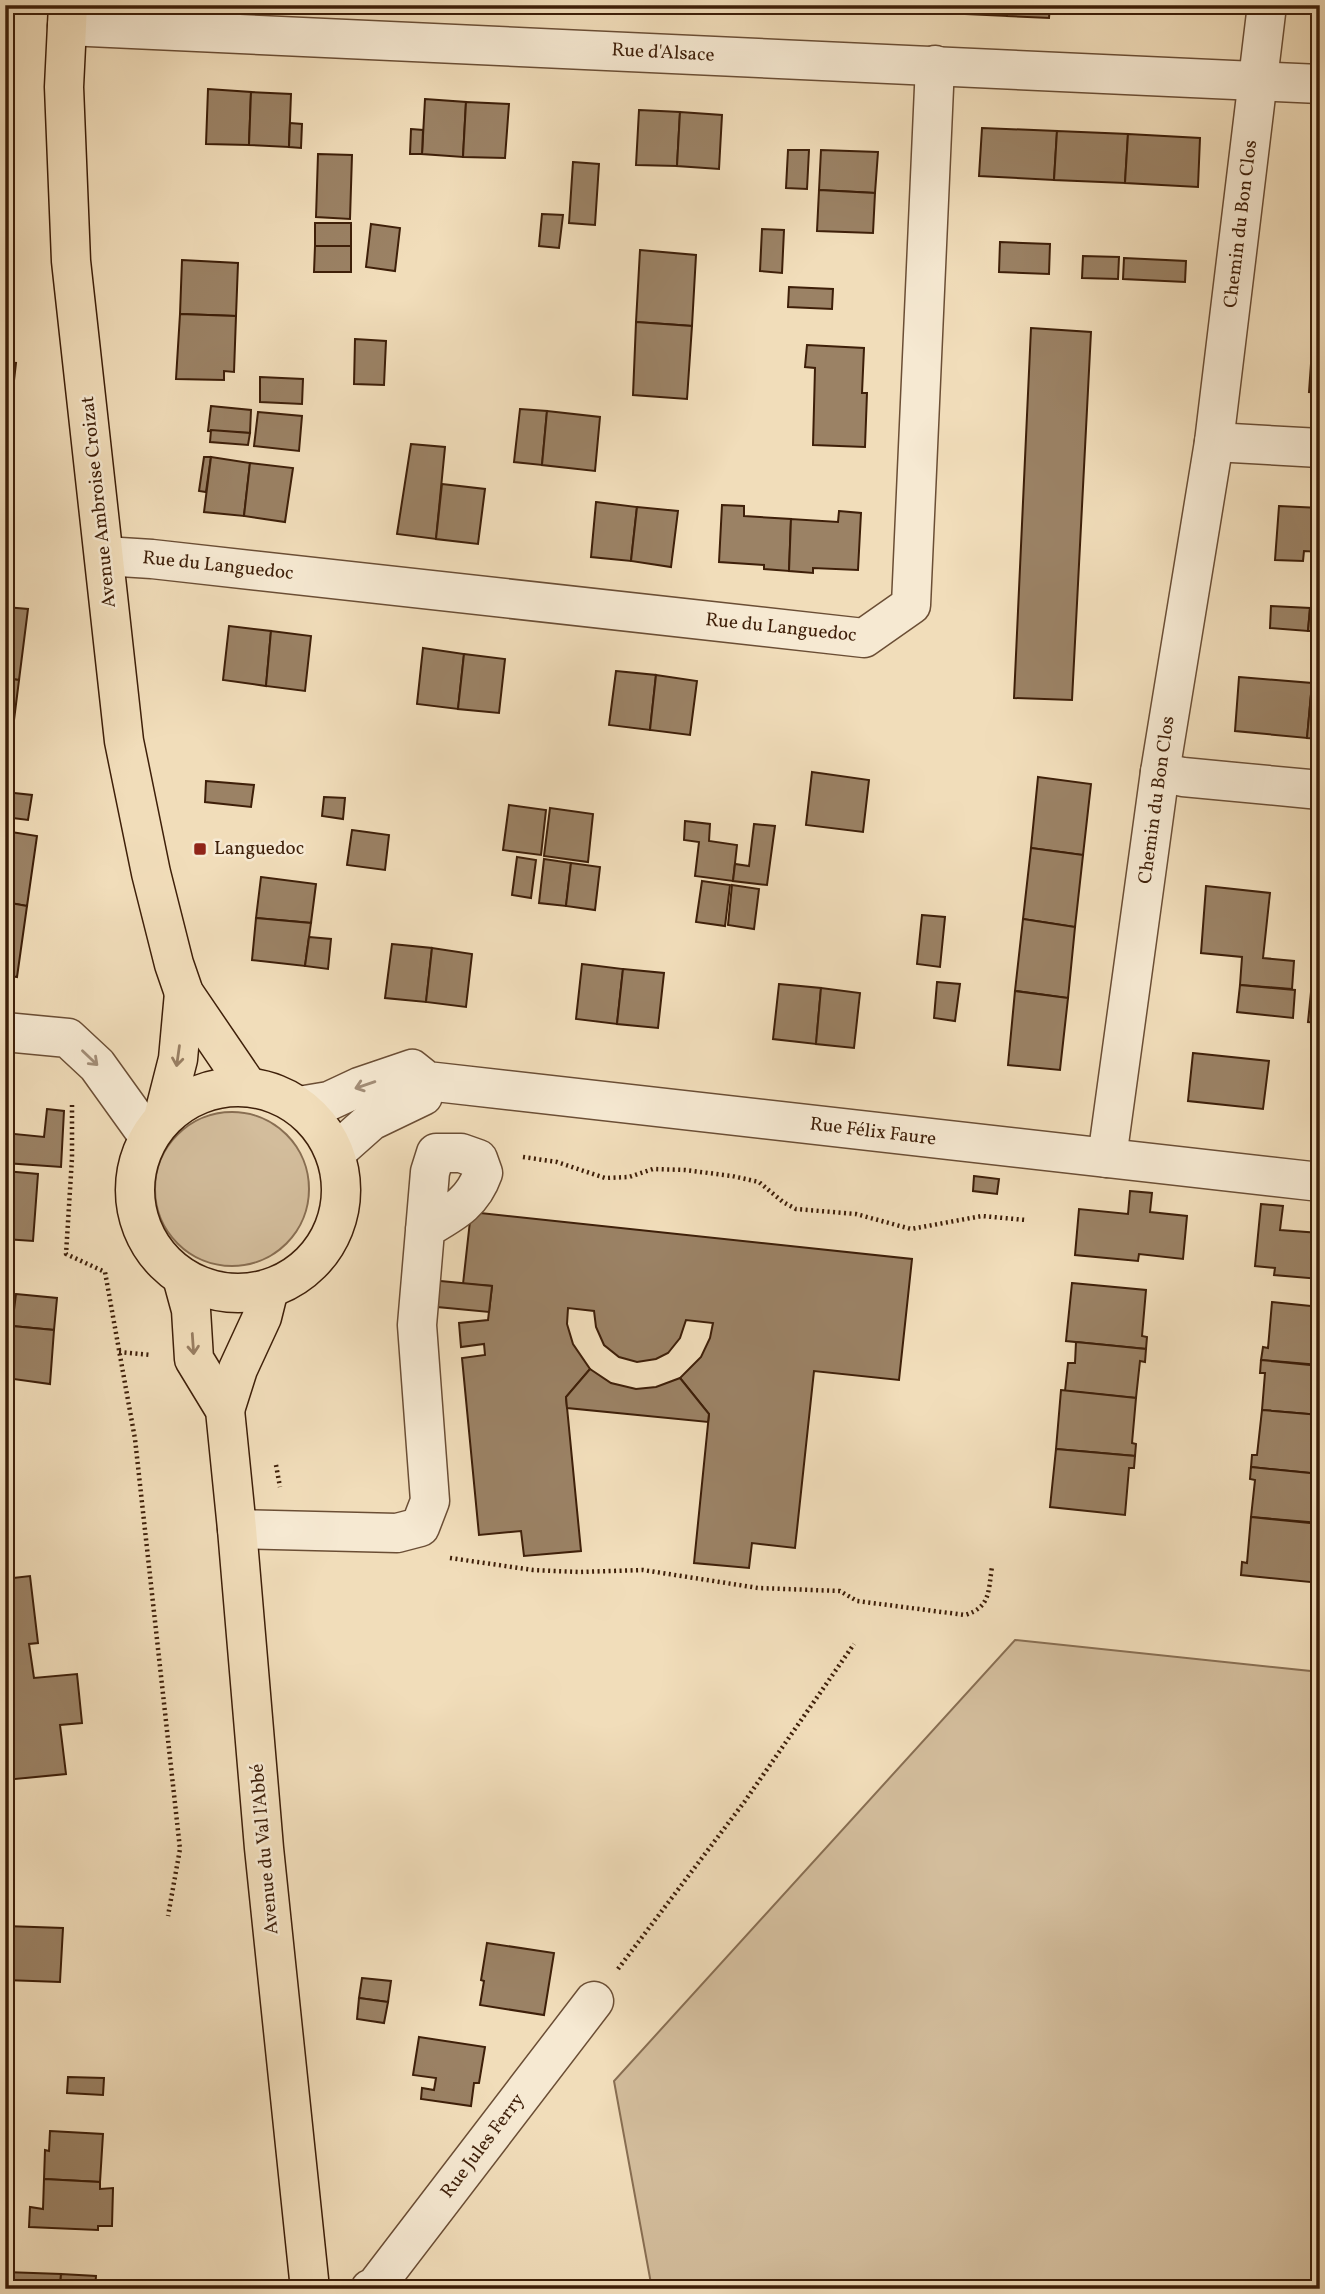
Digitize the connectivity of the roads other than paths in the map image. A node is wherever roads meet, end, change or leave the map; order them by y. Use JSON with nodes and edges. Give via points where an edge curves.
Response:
{"nodes":[{"id":1,"x":1267,"y":5,"type":"edge"},
{"id":2,"x":67,"y":16,"type":"edge"},
{"id":3,"x":935,"y":65,"type":"junction"},
{"id":4,"x":1259,"y":80,"type":"junction"},
{"id":5,"x":1320,"y":84,"type":"edge"},
{"id":6,"x":1214,"y":442,"type":"junction"},
{"id":7,"x":1320,"y":448,"type":"edge"},
{"id":8,"x":104,"y":556,"type":"junction"},
{"id":9,"x":1160,"y":772,"type":"junction"},
{"id":10,"x":1320,"y":790,"type":"edge"},
{"id":11,"x":184,"y":993,"type":"junction"},
{"id":12,"x":5,"y":1032,"type":"edge"},
{"id":13,"x":427,"y":1082,"type":"junction"},
{"id":14,"x":248,"y":1087,"type":"junction"},
{"id":15,"x":299,"y":1106,"type":"junction"},
{"id":16,"x":156,"y":1127,"type":"junction"},
{"id":17,"x":335,"y":1153,"type":"junction"},
{"id":18,"x":1107,"y":1158,"type":"junction"},
{"id":19,"x":481,"y":1167,"type":"road end"},
{"id":20,"x":1320,"y":1182,"type":"edge"},
{"id":21,"x":182,"y":1277,"type":"junction"},
{"id":22,"x":269,"y":1289,"type":"junction"},
{"id":23,"x":225,"y":1410,"type":"junction"},
{"id":24,"x":237,"y":1529,"type":"junction"},
{"id":25,"x":594,"y":2001,"type":"road end"},
{"id":26,"x":310,"y":2289,"type":"edge"},
{"id":27,"x":370,"y":2289,"type":"edge"}],
"edges":[{"from":1,"to":4,"type":"street","name":"Chemin du Bon Clos"},
{"from":2,"to":3,"type":"street","name":"Rue d'Alsace"},
{"from":2,"to":8,"type":"main road","name":"Avenue Ambroise Croizat","via":[[64,87],[71,261]]},
{"from":3,"to":4,"type":"street","name":"Rue d'Alsace"},
{"from":3,"to":8,"type":"street","name":"Rue du Languedoc","via":[[911,605],[864,638]]},
{"from":4,"to":5,"type":"street","name":"Rue d'Alsace"},
{"from":4,"to":6,"type":"street","name":"Chemin du Bon Clos"},
{"from":6,"to":7,"type":"street"},
{"from":6,"to":9,"type":"street","name":"Chemin du Bon Clos"},
{"from":8,"to":11,"type":"main road","name":"Avenue Ambroise Croizat","via":[[124,741],[151,873]]},
{"from":9,"to":10,"type":"street","via":[[1182,778]]},
{"from":9,"to":18,"type":"street","name":"Chemin du Bon Clos"},
{"from":11,"to":14,"type":"main road","name":"Avenue Ambroise Croizat"},
{"from":11,"to":16,"type":"main road","name":"Avenue Ambroise Croizat","one_way":true,"via":[[178,1059]]},
{"from":12,"to":16,"type":"street","one_way":true,"via":[[68,1038]]},
{"from":13,"to":15,"type":"street","name":"Rue Félix Faure","one_way":true,"via":[[412,1069],[328,1101]]},
{"from":13,"to":17,"type":"street","via":[[423,1096],[371,1121]]},
{"from":13,"to":18,"type":"street","name":"Rue Félix Faure"},
{"from":14,"to":15,"type":"main road"},
{"from":14,"to":16,"type":"main road","via":[[202,1093],[181,1103]]},
{"from":15,"to":17,"type":"main road","via":[[320,1127]]},
{"from":16,"to":21,"type":"main road","via":[[136,1171],[136,1212],[153,1249]]},
{"from":17,"to":22,"type":"main road","via":[[341,1202],[331,1235],[299,1274]]},
{"from":18,"to":20,"type":"street","name":"Rue Félix Faure"},
{"from":19,"to":24,"type":"street","via":[[478,1159],[461,1153],[436,1153],[430,1172],[417,1325],[430,1501],[420,1527],[397,1533]]},
{"from":21,"to":22,"type":"main road","via":[[224,1292]]},
{"from":21,"to":23,"type":"main road","name":"Avenue du Val l'Abbé","one_way":true,"via":[[191,1311],[194,1359]]},
{"from":22,"to":23,"type":"main road","name":"Avenue du Val l'Abbé"},
{"from":23,"to":24,"type":"main road","name":"Avenue du Val l'Abbé"},
{"from":24,"to":26,"type":"main road","name":"Avenue du Val l'Abbé","via":[[264,1848]]},
{"from":25,"to":27,"type":"street","name":"Rue Jules Ferry"}]}
